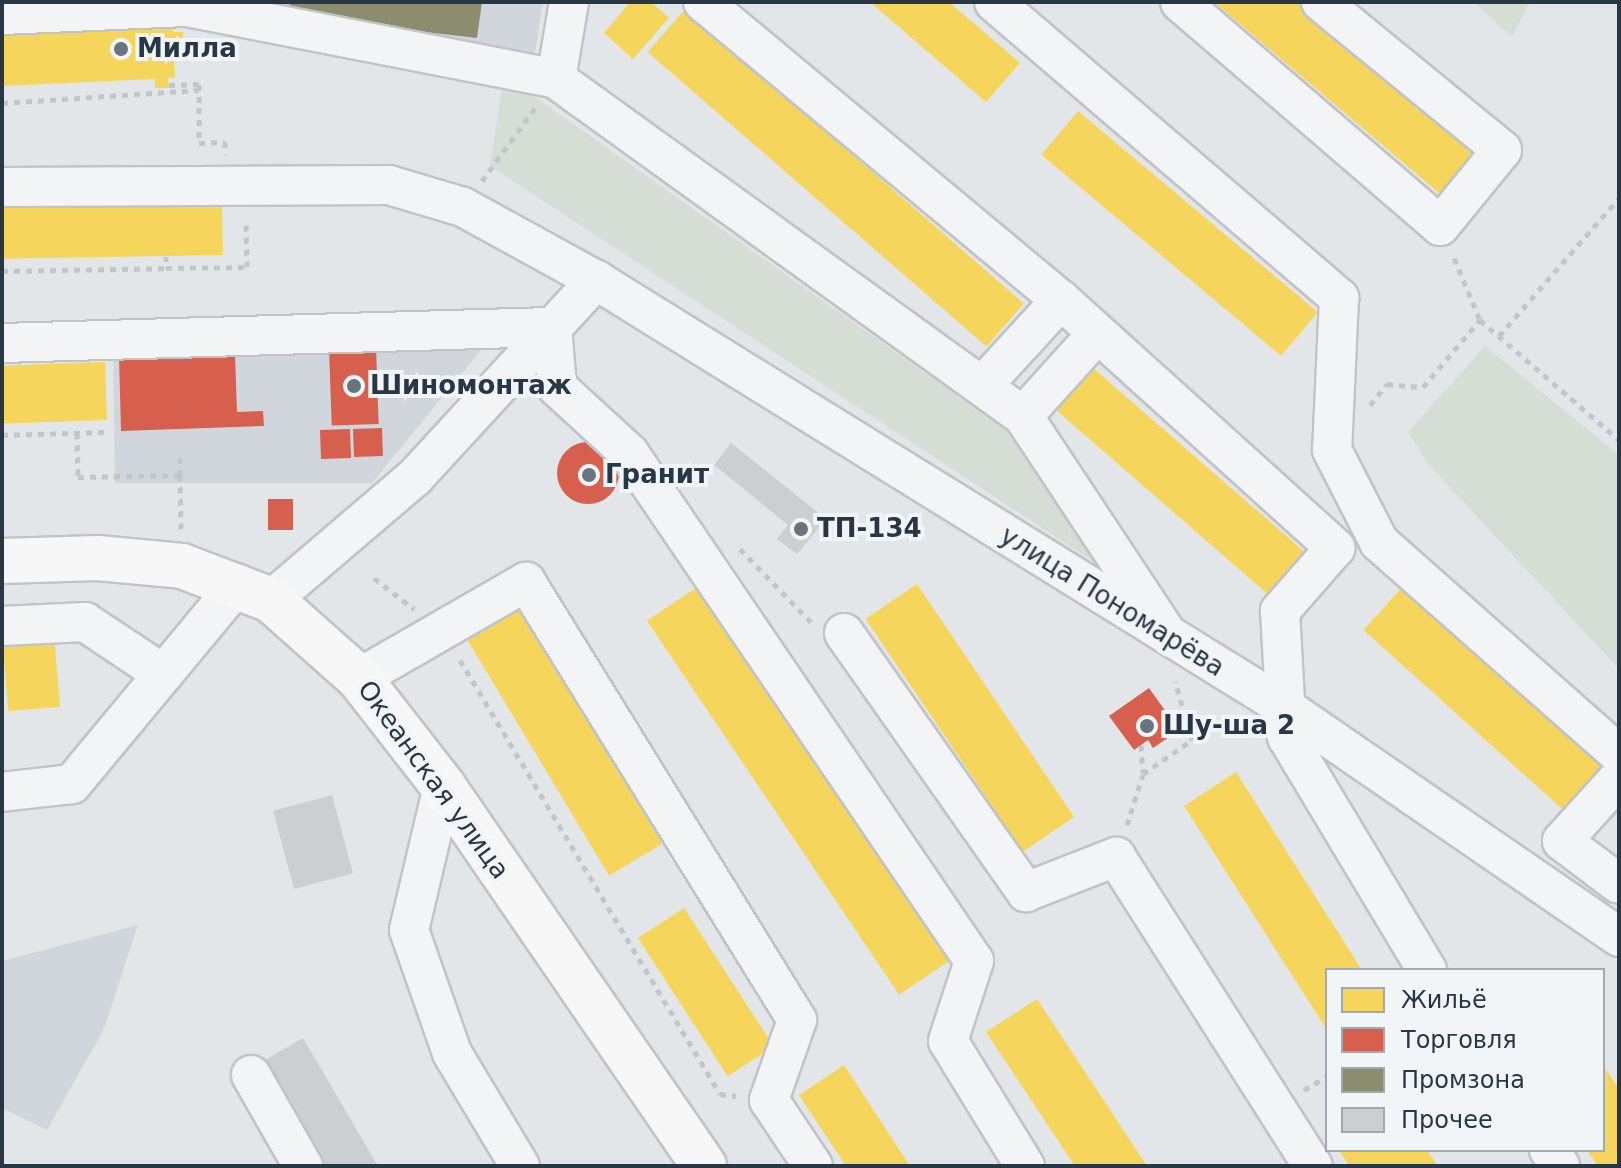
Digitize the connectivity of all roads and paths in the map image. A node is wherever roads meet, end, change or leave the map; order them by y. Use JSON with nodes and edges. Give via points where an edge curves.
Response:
{"nodes":[{"id":1,"x":569,"y":2,"type":"edge"},
{"id":2,"x":703,"y":2,"type":"edge"},
{"id":3,"x":994,"y":2,"type":"edge"},
{"id":4,"x":1180,"y":2,"type":"edge"},
{"id":5,"x":1321,"y":2,"type":"edge"},
{"id":6,"x":266,"y":12,"type":"edge"},
{"id":7,"x":2,"y":15,"type":"edge"},
{"id":8,"x":556,"y":79,"type":"junction"},
{"id":9,"x":169,"y":85,"type":"dead end"},
{"id":10,"x":199,"y":90,"type":"junction"},
{"id":11,"x":2,"y":103,"type":"edge"},
{"id":12,"x":235,"y":175,"type":"junction"},
{"id":13,"x":2,"y":187,"type":"edge"},
{"id":14,"x":1619,"y":198,"type":"edge"},
{"id":15,"x":463,"y":207,"type":"junction"},
{"id":16,"x":1440,"y":226,"type":"junction"},
{"id":17,"x":166,"y":256,"type":"dead end"},
{"id":18,"x":166,"y":268,"type":"junction"},
{"id":19,"x":2,"y":271,"type":"edge"},
{"id":20,"x":596,"y":280,"type":"junction"},
{"id":21,"x":1061,"y":300,"type":"junction"},
{"id":22,"x":1480,"y":320,"type":"junction"},
{"id":23,"x":552,"y":327,"type":"junction"},
{"id":24,"x":1097,"y":334,"type":"junction"},
{"id":25,"x":1499,"y":336,"type":"junction"},
{"id":26,"x":2,"y":343,"type":"edge"},
{"id":27,"x":984,"y":384,"type":"junction"},
{"id":28,"x":1023,"y":416,"type":"junction"},
{"id":29,"x":104,"y":432,"type":"dead end"},
{"id":30,"x":77,"y":433,"type":"junction"},
{"id":31,"x":2,"y":435,"type":"edge"},
{"id":32,"x":1619,"y":440,"type":"edge"},
{"id":33,"x":1332,"y":450,"type":"junction"},
{"id":34,"x":180,"y":458,"type":"dead end"},
{"id":35,"x":180,"y":475,"type":"junction"},
{"id":36,"x":2,"y":561,"type":"edge"},
{"id":37,"x":182,"y":566,"type":"junction"},
{"id":38,"x":374,"y":578,"type":"dead end"},
{"id":39,"x":255,"y":592,"type":"junction"},
{"id":40,"x":2,"y":626,"type":"edge"},
{"id":41,"x":442,"y":630,"type":"junction"},
{"id":42,"x":844,"y":633,"type":"dead end"},
{"id":43,"x":1171,"y":653,"type":"junction"},
{"id":44,"x":163,"y":674,"type":"junction"},
{"id":45,"x":359,"y":678,"type":"junction"},
{"id":46,"x":1286,"y":708,"type":"junction"},
{"id":47,"x":1141,"y":745,"type":"dead end"},
{"id":48,"x":1619,"y":754,"type":"edge"},
{"id":49,"x":1143,"y":774,"type":"junction"},
{"id":50,"x":1619,"y":778,"type":"edge"},
{"id":51,"x":443,"y":786,"type":"junction"},
{"id":52,"x":2,"y":792,"type":"edge"},
{"id":53,"x":1116,"y":857,"type":"junction"},
{"id":54,"x":1619,"y":884,"type":"edge"},
{"id":55,"x":1619,"y":937,"type":"edge"},
{"id":56,"x":1426,"y":968,"type":"edge"},
{"id":57,"x":251,"y":1075,"type":"dead end"},
{"id":58,"x":769,"y":1100,"type":"junction"},
{"id":59,"x":303,"y":1166,"type":"edge"},
{"id":60,"x":520,"y":1166,"type":"edge"},
{"id":61,"x":704,"y":1166,"type":"edge"},
{"id":62,"x":813,"y":1166,"type":"edge"},
{"id":63,"x":1025,"y":1166,"type":"edge"},
{"id":64,"x":1313,"y":1166,"type":"edge"}],
"edges":[{"from":1,"to":8,"type":"street"},
{"from":2,"to":21,"type":"street"},
{"from":3,"to":33,"type":"street","via":[[1339,298]]},
{"from":4,"to":16,"type":"street"},
{"from":5,"to":16,"type":"street","via":[[1502,150]]},
{"from":6,"to":7,"type":"street","via":[[187,7]]},
{"from":6,"to":8,"type":"street"},
{"from":8,"to":15,"type":"path"},
{"from":8,"to":27,"type":"street"},
{"from":9,"to":10,"type":"path","via":[[199,84]]},
{"from":10,"to":11,"type":"path"},
{"from":10,"to":12,"type":"path","via":[[199,143],[225,142]]},
{"from":12,"to":13,"type":"street","name":"улица Пономарёва"},
{"from":12,"to":15,"type":"street","name":"улица Пономарёва","via":[[389,185]]},
{"from":12,"to":18,"type":"path","via":[[247,267]]},
{"from":14,"to":25,"type":"path"},
{"from":15,"to":20,"type":"street","name":"улица Пономарёва"},
{"from":16,"to":22,"type":"path"},
{"from":17,"to":18,"type":"path"},
{"from":18,"to":19,"type":"path"},
{"from":20,"to":23,"type":"street"},
{"from":20,"to":43,"type":"street","name":"улица Пономарёва"},
{"from":21,"to":24,"type":"street"},
{"from":21,"to":27,"type":"street"},
{"from":22,"to":25,"type":"path"},
{"from":22,"to":33,"type":"path","via":[[1423,387],[1387,384]]},
{"from":23,"to":26,"type":"street"},
{"from":23,"to":39,"type":"street","via":[[415,477]]},
{"from":23,"to":63,"type":"street","via":[[557,387],[629,453],[974,961],[948,1041]]},
{"from":24,"to":28,"type":"street"},
{"from":24,"to":46,"type":"street","via":[[1335,548],[1280,611]]},
{"from":25,"to":32,"type":"path"},
{"from":27,"to":28,"type":"street"},
{"from":28,"to":43,"type":"street"},
{"from":29,"to":30,"type":"path"},
{"from":30,"to":31,"type":"path"},
{"from":30,"to":35,"type":"path","via":[[78,477]]},
{"from":33,"to":48,"type":"street","via":[[1379,542]]},
{"from":34,"to":35,"type":"path"},
{"from":35,"to":37,"type":"path"},
{"from":36,"to":37,"type":"main road","name":"Океанская улица","via":[[98,558]]},
{"from":37,"to":39,"type":"main road","name":"Океанская улица"},
{"from":38,"to":41,"type":"path"},
{"from":39,"to":44,"type":"street"},
{"from":39,"to":45,"type":"main road","name":"Океанская улица"},
{"from":40,"to":44,"type":"street","via":[[85,622]]},
{"from":41,"to":45,"type":"street"},
{"from":41,"to":58,"type":"path","via":[[720,1094]]},
{"from":41,"to":58,"type":"street","via":[[526,582],[797,1020]]},
{"from":42,"to":53,"type":"street","via":[[1026,892]]},
{"from":43,"to":46,"type":"street","name":"улица Пономарёва"},
{"from":43,"to":49,"type":"path","via":[[1192,740]]},
{"from":44,"to":52,"type":"street","via":[[72,784]]},
{"from":45,"to":51,"type":"main road","name":"Океанская улица"},
{"from":46,"to":55,"type":"street","name":"улица Пономарёва"},
{"from":46,"to":56,"type":"street","via":[[1287,737]]},
{"from":47,"to":49,"type":"path"},
{"from":49,"to":53,"type":"path"},
{"from":50,"to":54,"type":"street","via":[[1562,841]]},
{"from":51,"to":60,"type":"street","via":[[409,930],[452,1053]]},
{"from":51,"to":61,"type":"main road","name":"Океанская улица"},
{"from":53,"to":64,"type":"street"},
{"from":57,"to":59,"type":"street"},
{"from":58,"to":62,"type":"street"}]}
